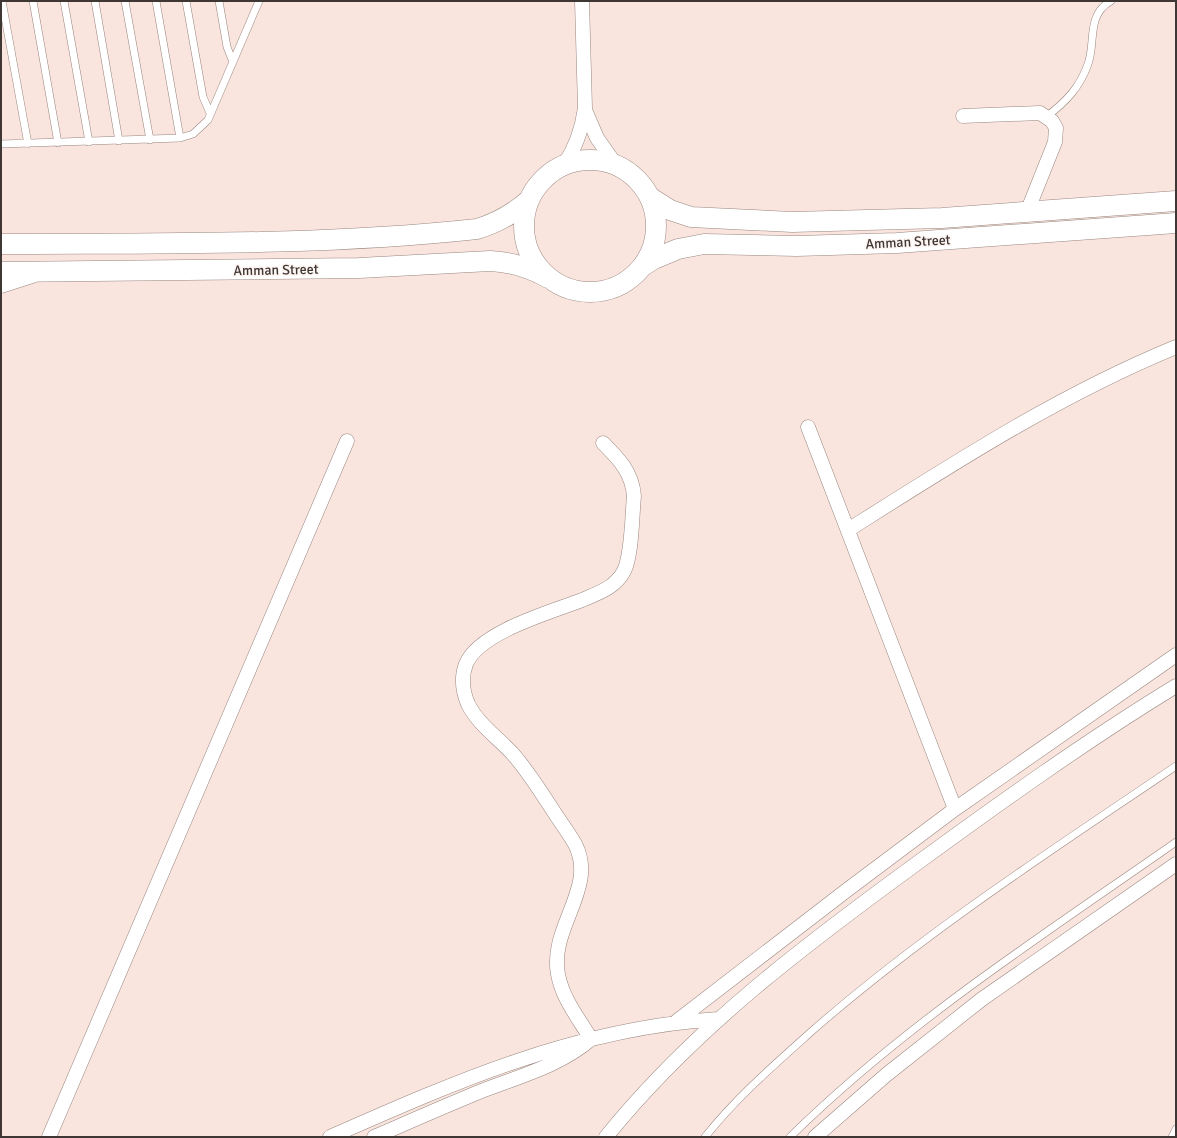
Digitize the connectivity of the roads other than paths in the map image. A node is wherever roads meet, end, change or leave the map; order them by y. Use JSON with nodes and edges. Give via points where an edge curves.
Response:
{"nodes":[{"id":1,"x":2,"y":1,"type":"edge"},
{"id":2,"x":33,"y":1,"type":"edge"},
{"id":3,"x":64,"y":1,"type":"edge"},
{"id":4,"x":94,"y":1,"type":"edge"},
{"id":5,"x":125,"y":1,"type":"edge"},
{"id":6,"x":156,"y":1,"type":"edge"},
{"id":7,"x":186,"y":1,"type":"edge"},
{"id":8,"x":219,"y":1,"type":"edge"},
{"id":9,"x":252,"y":1,"type":"edge"},
{"id":10,"x":259,"y":1,"type":"edge"},
{"id":11,"x":582,"y":1,"type":"edge"},
{"id":12,"x":1111,"y":1,"type":"edge"},
{"id":13,"x":256,"y":8,"type":"junction"},
{"id":14,"x":233,"y":62,"type":"junction"},
{"id":15,"x":584,"y":108,"type":"junction"},
{"id":16,"x":210,"y":113,"type":"junction"},
{"id":17,"x":963,"y":116,"type":"dead end"},
{"id":18,"x":1047,"y":116,"type":"junction"},
{"id":19,"x":180,"y":138,"type":"junction"},
{"id":20,"x":150,"y":140,"type":"junction"},
{"id":21,"x":119,"y":141,"type":"junction"},
{"id":22,"x":89,"y":142,"type":"junction"},
{"id":23,"x":58,"y":143,"type":"junction"},
{"id":24,"x":1,"y":144,"type":"edge"},
{"id":25,"x":28,"y":144,"type":"junction"},
{"id":26,"x":564,"y":165,"type":"junction"},
{"id":27,"x":616,"y":165,"type":"junction"},
{"id":28,"x":651,"y":198,"type":"junction"},
{"id":29,"x":529,"y":200,"type":"junction"},
{"id":30,"x":1176,"y":201,"type":"edge"},
{"id":31,"x":1027,"y":212,"type":"junction"},
{"id":32,"x":1176,"y":223,"type":"edge"},
{"id":33,"x":1,"y":244,"type":"edge"},
{"id":34,"x":643,"y":266,"type":"junction"},
{"id":35,"x":1,"y":272,"type":"edge"},
{"id":36,"x":39,"y":272,"type":"junction"},
{"id":37,"x":548,"y":278,"type":"junction"},
{"id":38,"x":1,"y":284,"type":"edge"},
{"id":39,"x":1176,"y":347,"type":"edge"},
{"id":40,"x":808,"y":427,"type":"dead end"},
{"id":41,"x":347,"y":441,"type":"dead end"},
{"id":42,"x":603,"y":443,"type":"dead end"},
{"id":43,"x":848,"y":530,"type":"junction"},
{"id":44,"x":1176,"y":655,"type":"edge"},
{"id":45,"x":1176,"y":686,"type":"edge"},
{"id":46,"x":1176,"y":766,"type":"edge"},
{"id":47,"x":955,"y":809,"type":"junction"},
{"id":48,"x":1176,"y":842,"type":"edge"},
{"id":49,"x":1176,"y":864,"type":"edge"},
{"id":50,"x":718,"y":1019,"type":"junction"},
{"id":51,"x":677,"y":1022,"type":"junction"},
{"id":52,"x":591,"y":1039,"type":"junction"},
{"id":53,"x":1176,"y":1129,"type":"edge"},
{"id":54,"x":49,"y":1137,"type":"edge"},
{"id":55,"x":330,"y":1137,"type":"edge"},
{"id":56,"x":374,"y":1137,"type":"edge"},
{"id":57,"x":606,"y":1137,"type":"edge"},
{"id":58,"x":705,"y":1137,"type":"edge"},
{"id":59,"x":790,"y":1137,"type":"edge"},
{"id":60,"x":815,"y":1137,"type":"edge"},
{"id":61,"x":1172,"y":1137,"type":"edge"}],
"edges":[{"from":1,"to":25,"type":"lane"},
{"from":2,"to":23,"type":"lane"},
{"from":3,"to":22,"type":"lane"},
{"from":4,"to":21,"type":"lane"},
{"from":5,"to":20,"type":"lane"},
{"from":6,"to":19,"type":"lane"},
{"from":7,"to":16,"type":"lane","via":[[203,97]]},
{"from":8,"to":14,"type":"lane","via":[[227,48]]},
{"from":9,"to":13,"type":"lane"},
{"from":10,"to":13,"type":"lane"},
{"from":11,"to":15,"type":"street"},
{"from":12,"to":18,"type":"lane","via":[[1101,8],[1094,21],[1091,53],[1078,86],[1069,98]]},
{"from":13,"to":14,"type":"lane"},
{"from":14,"to":16,"type":"lane"},
{"from":15,"to":26,"type":"street","via":[[581,132]]},
{"from":15,"to":27,"type":"street","via":[[597,138]]},
{"from":16,"to":19,"type":"lane","via":[[199,130]]},
{"from":17,"to":18,"type":"street","via":[[1033,113]]},
{"from":18,"to":31,"type":"street","via":[[1052,121],[1056,135]]},
{"from":19,"to":20,"type":"lane"},
{"from":20,"to":21,"type":"lane"},
{"from":21,"to":22,"type":"lane"},
{"from":22,"to":23,"type":"lane"},
{"from":23,"to":25,"type":"lane"},
{"from":24,"to":25,"type":"lane"},
{"from":26,"to":27,"type":"main road","via":[[590,160]]},
{"from":26,"to":29,"type":"main road","via":[[543,179]]},
{"from":27,"to":28,"type":"main road","via":[[637,178]]},
{"from":28,"to":31,"type":"main road","name":"Amman Street","via":[[670,210],[691,217],[792,222],[892,221]]},
{"from":28,"to":34,"type":"main road","via":[[657,226],[651,254]]},
{"from":29,"to":33,"type":"main road","name":"Amman Street","via":[[514,213],[477,229],[411,236],[222,242]]},
{"from":29,"to":37,"type":"main road","via":[[525,214],[525,242],[538,268]]},
{"from":30,"to":31,"type":"main road","name":"Amman Street"},
{"from":32,"to":34,"type":"main road","name":"Amman Street","via":[[897,243],[797,246],[704,244],[678,249]]},
{"from":34,"to":37,"type":"main road","via":[[620,286],[606,291],[575,291],[560,286]]},
{"from":35,"to":36,"type":"main road","name":"Amman Street"},
{"from":36,"to":37,"type":"main road","name":"Amman Street","via":[[359,268],[490,260],[520,265]]},
{"from":36,"to":38,"type":"street"},
{"from":39,"to":43,"type":"street","via":[[1105,379],[1012,428]]},
{"from":40,"to":43,"type":"street"},
{"from":41,"to":54,"type":"street"},
{"from":42,"to":52,"type":"street","via":[[626,468],[633,486],[628,555],[621,576],[605,590],[485,641],[466,664],[463,684],[464,694],[472,712],[530,775],[579,853],[582,870],[580,884],[561,933],[556,962],[566,997]]},
{"from":43,"to":47,"type":"street"},
{"from":44,"to":47,"type":"street"},
{"from":45,"to":50,"type":"street","via":[[992,808],[847,914]]},
{"from":46,"to":58,"type":"lane","via":[[987,895],[886,971],[742,1093]]},
{"from":47,"to":51,"type":"street"},
{"from":48,"to":59,"type":"lane","via":[[929,1016],[843,1087]]},
{"from":49,"to":60,"type":"street","via":[[1031,963],[976,1004],[886,1075]]},
{"from":50,"to":51,"type":"street"},
{"from":50,"to":57,"type":"street","via":[[684,1050]]},
{"from":51,"to":52,"type":"street","via":[[645,1026]]},
{"from":52,"to":55,"type":"street","via":[[508,1062]]},
{"from":52,"to":56,"type":"street","via":[[557,1062]]},
{"from":53,"to":61,"type":"lane"}]}
